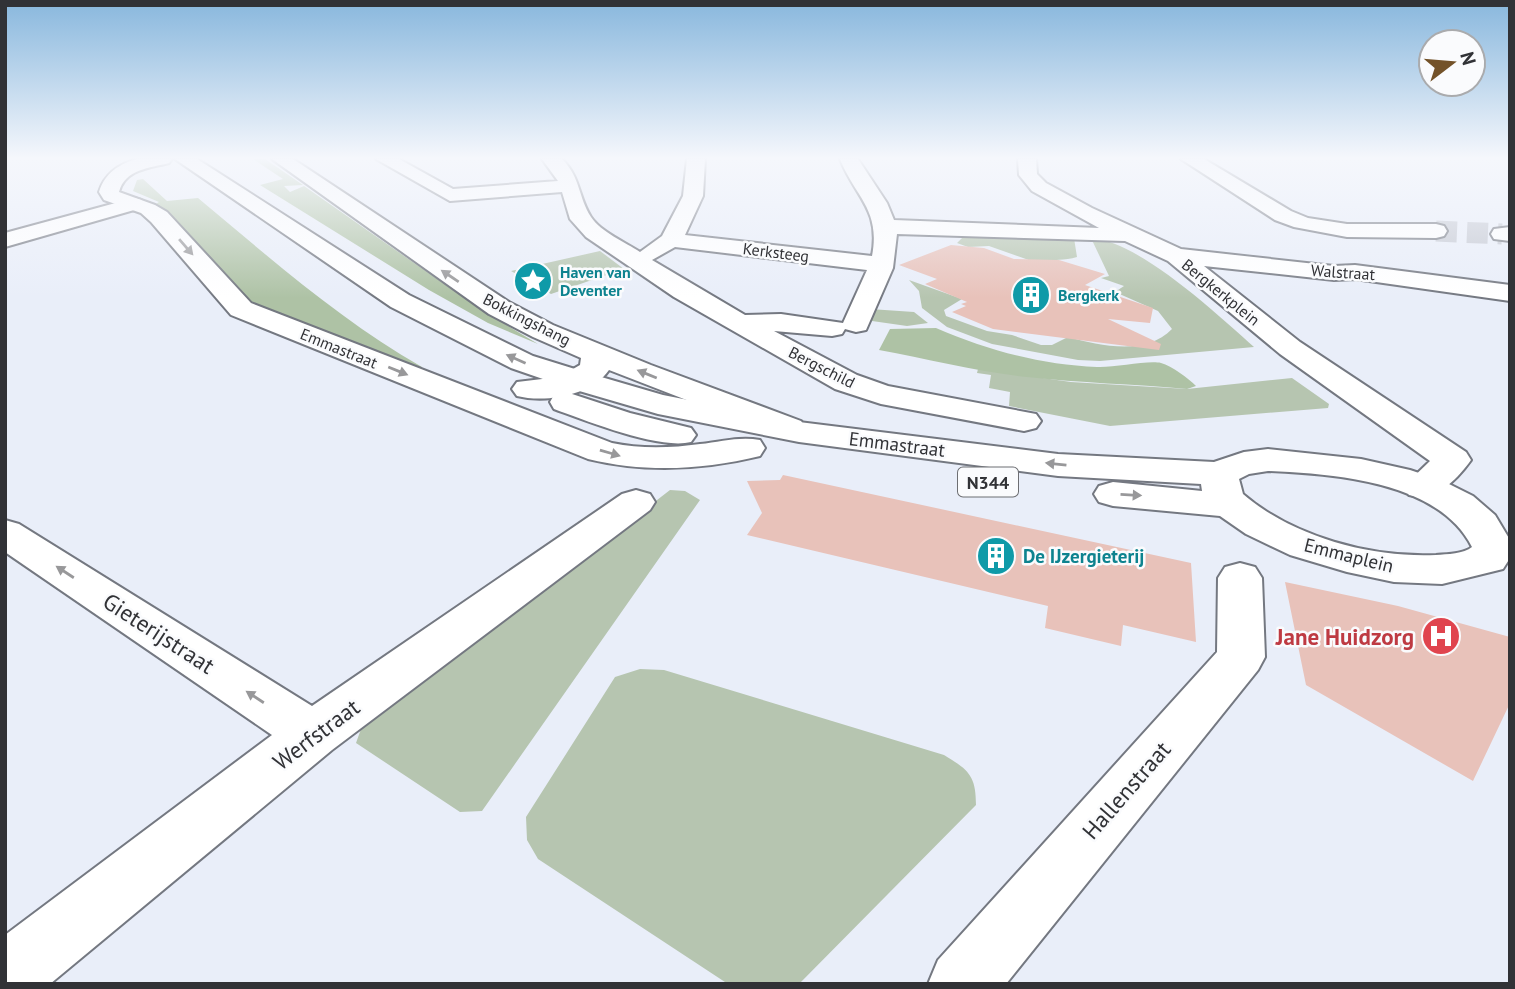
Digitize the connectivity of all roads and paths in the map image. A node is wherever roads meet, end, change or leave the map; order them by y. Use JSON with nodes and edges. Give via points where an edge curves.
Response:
{"nodes":[{"id":1,"x":130,"y":205,"type":"edge"},
{"id":2,"x":136,"y":205,"type":"edge"},
{"id":3,"x":252,"y":205,"type":"edge"},
{"id":4,"x":349,"y":205,"type":"edge"},
{"id":5,"x":576,"y":205,"type":"edge"},
{"id":6,"x":688,"y":205,"type":"edge"},
{"id":7,"x":877,"y":205,"type":"edge"},
{"id":8,"x":1068,"y":205,"type":"edge"},
{"id":9,"x":1269,"y":205,"type":"edge"},
{"id":10,"x":886,"y":227,"type":"junction"},
{"id":11,"x":1436,"y":231,"type":"tunnel mouth"},
{"id":12,"x":1129,"y":236,"type":"junction"},
{"id":13,"x":5,"y":240,"type":"edge"},
{"id":14,"x":671,"y":240,"type":"junction"},
{"id":15,"x":1176,"y":256,"type":"junction"},
{"id":16,"x":640,"y":261,"type":"junction"},
{"id":17,"x":881,"y":264,"type":"junction"},
{"id":18,"x":1510,"y":293,"type":"edge"},
{"id":19,"x":400,"y":301,"type":"junction"},
{"id":20,"x":741,"y":323,"type":"junction"},
{"id":21,"x":597,"y":352,"type":"junction"},
{"id":22,"x":580,"y":381,"type":"junction"},
{"id":23,"x":528,"y":389,"type":"junction"},
{"id":24,"x":658,"y":404,"type":"junction"},
{"id":25,"x":1024,"y":421,"type":"dead end"},
{"id":26,"x":799,"y":432,"type":"junction"},
{"id":27,"x":680,"y":435,"type":"junction"},
{"id":28,"x":747,"y":448,"type":"junction"},
{"id":29,"x":644,"y":480,"type":"junction"},
{"id":30,"x":1422,"y":487,"type":"junction"},
{"id":31,"x":1226,"y":490,"type":"junction"},
{"id":32,"x":5,"y":533,"type":"edge"},
{"id":33,"x":1498,"y":546,"type":"edge"},
{"id":34,"x":1240,"y":578,"type":"dead end"},
{"id":35,"x":313,"y":734,"type":"junction"},
{"id":36,"x":5,"y":977,"type":"edge"},
{"id":37,"x":961,"y":984,"type":"edge"}],
"edges":[{"from":1,"to":13,"type":"street"},
{"from":2,"to":29,"type":"street","name":"Emmastraat","one_way":true,"via":[[159,217],[241,309],[625,458]]},
{"from":3,"to":19,"type":"street","name":"Emmastraat","number":"N344"},
{"from":21,"to":4,"type":"street","name":"Bokkingshang","one_way":true,"via":[[499,308]]},
{"from":5,"to":16,"type":"street","name":"Bergschild","via":[[581,219],[594,232]]},
{"from":6,"to":14,"type":"street"},
{"from":7,"to":10,"type":"street"},
{"from":8,"to":12,"type":"street"},
{"from":9,"to":11,"type":"street","via":[[1286,219],[1311,227]]},
{"from":10,"to":12,"type":"street","name":"Bergkerkplein"},
{"from":10,"to":17,"type":"street"},
{"from":12,"to":15,"type":"street","name":"Bergkerkplein"},
{"from":14,"to":16,"type":"street"},
{"from":14,"to":17,"type":"street","name":"Kerksteeg"},
{"from":15,"to":18,"type":"street","name":"Walstraat","via":[[1355,272]]},
{"from":15,"to":30,"type":"street","name":"Bergkerkplein","via":[[1290,348],[1453,460]]},
{"from":16,"to":20,"type":"street","name":"Bergschild"},
{"from":17,"to":20,"type":"street","via":[[882,271],[844,326]]},
{"from":22,"to":19,"type":"street","name":"Emmastraat","number":"N344","one_way":true,"via":[[522,362]]},
{"from":19,"to":23,"type":"street","name":"Emmastraat","number":"N344","via":[[424,332],[447,350]]},
{"from":20,"to":25,"type":"street","name":"Bergschild","via":[[795,355],[881,394]]},
{"from":21,"to":22,"type":"street","via":[[595,368]]},
{"from":26,"to":21,"type":"street","name":"Bokkingshang","one_way":true},
{"from":22,"to":23,"type":"street","name":"Emmastraat"},
{"from":22,"to":24,"type":"street","name":"Emmastraat","number":"N344"},
{"from":23,"to":27,"type":"street","name":"Emmastraat","number":"N344","via":[[620,421]]},
{"from":24,"to":26,"type":"street","name":"Emmastraat","number":"N344"},
{"from":24,"to":27,"type":"street"},
{"from":31,"to":26,"type":"street","name":"Emmastraat","number":"N344","one_way":true},
{"from":27,"to":28,"type":"street","name":"Emmastraat","number":"N344"},
{"from":27,"to":29,"type":"street"},
{"from":28,"to":29,"type":"street","name":"Emmastraat","via":[[687,458]]},
{"from":28,"to":31,"type":"street","name":"Emmastraat","number":"N344","one_way":true,"via":[[1067,492],[1164,498]]},
{"from":29,"to":35,"type":"street","name":"Werfstraat"},
{"from":30,"to":31,"type":"street","name":"Emmaplein","number":"N344","via":[[1372,471],[1268,460],[1245,463]]},
{"from":30,"to":33,"type":"street","name":"Emmaplein","number":"N344","via":[[1454,503]]},
{"from":31,"to":33,"type":"street","name":"Emmaplein","number":"N344","via":[[1265,528],[1362,562],[1428,570],[1474,565]]},
{"from":35,"to":32,"type":"street","name":"Gieterijstraat","one_way":true},
{"from":34,"to":37,"type":"street","name":"Hallenstraat","via":[[1241,657]]},
{"from":35,"to":36,"type":"street","name":"Werfstraat"}]}
